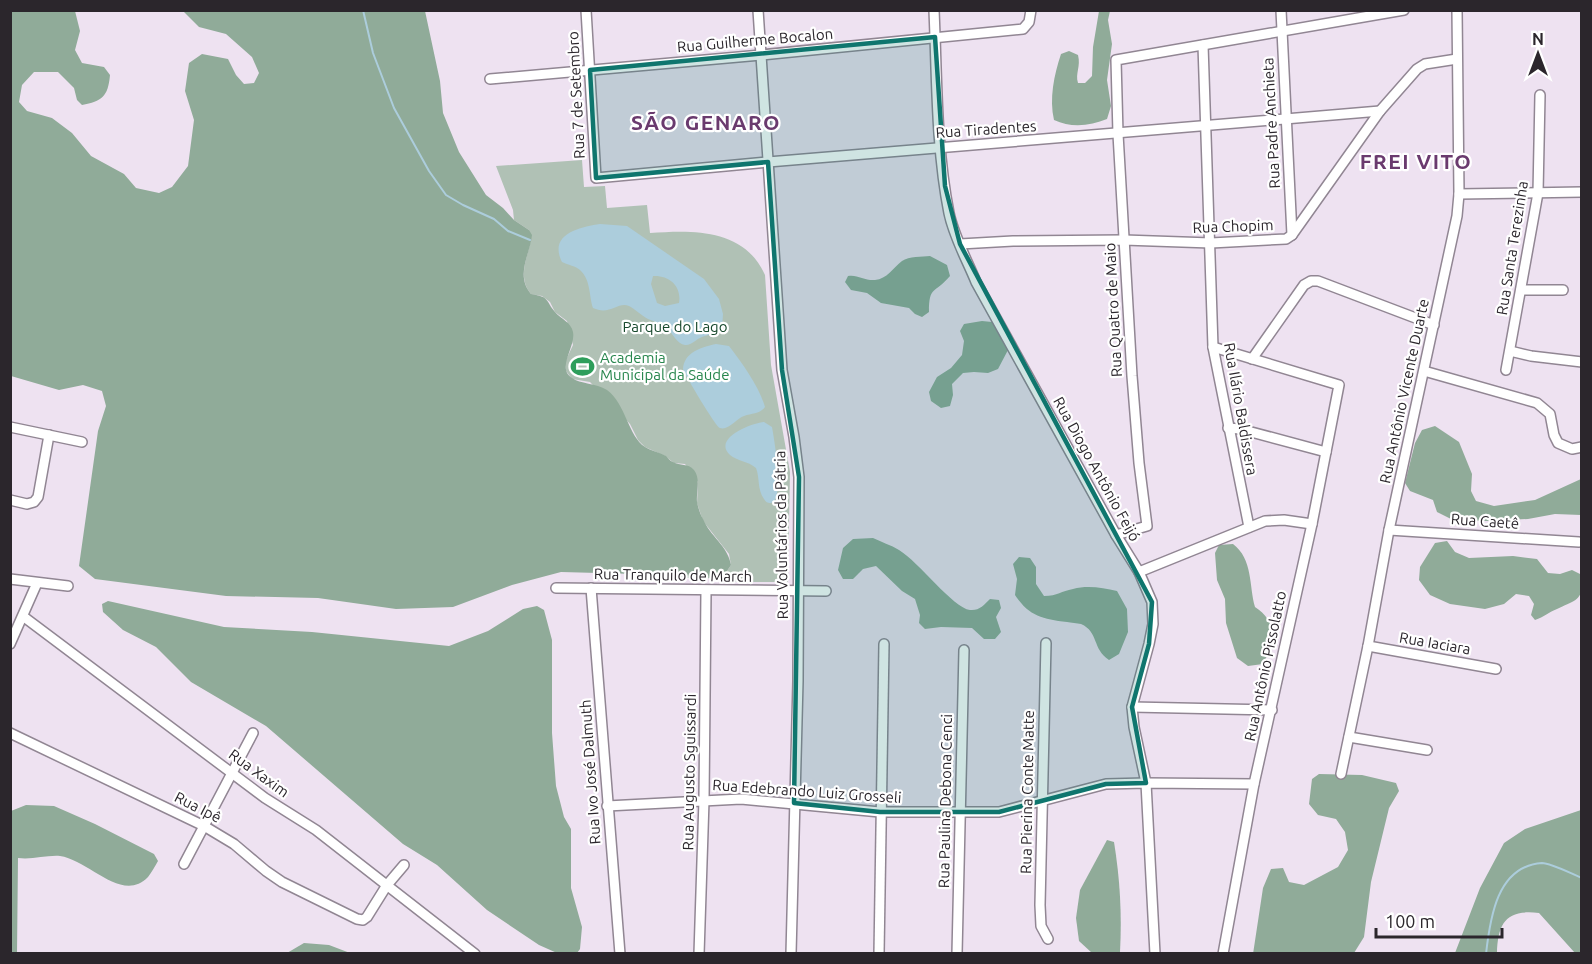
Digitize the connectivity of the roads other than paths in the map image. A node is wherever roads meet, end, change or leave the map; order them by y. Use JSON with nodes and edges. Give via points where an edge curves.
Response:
{"nodes":[{"id":1,"x":586,"y":10,"type":"edge"},
{"id":2,"x":758,"y":10,"type":"edge"},
{"id":3,"x":934,"y":10,"type":"edge"},
{"id":4,"x":1031,"y":10,"type":"edge"},
{"id":5,"x":1281,"y":10,"type":"edge"},
{"id":6,"x":1404,"y":10,"type":"edge"},
{"id":7,"x":1457,"y":10,"type":"edge"},
{"id":8,"x":1365,"y":14,"type":"edge"},
{"id":9,"x":1281,"y":31,"type":"junction"},
{"id":10,"x":935,"y":37,"type":"junction"},
{"id":11,"x":1203,"y":45,"type":"junction"},
{"id":12,"x":761,"y":55,"type":"junction"},
{"id":13,"x":1457,"y":59,"type":"junction"},
{"id":14,"x":590,"y":69,"type":"junction"},
{"id":15,"x":489,"y":79,"type":"dead end"},
{"id":16,"x":1540,"y":95,"type":"dead end"},
{"id":17,"x":1380,"y":111,"type":"junction"},
{"id":18,"x":1287,"y":119,"type":"junction"},
{"id":19,"x":1207,"y":126,"type":"junction"},
{"id":20,"x":1118,"y":134,"type":"junction"},
{"id":21,"x":941,"y":147,"type":"junction"},
{"id":22,"x":768,"y":162,"type":"junction"},
{"id":23,"x":596,"y":178,"type":"joint"},
{"id":24,"x":1581,"y":192,"type":"edge"},
{"id":25,"x":1538,"y":193,"type":"junction"},
{"id":26,"x":1459,"y":194,"type":"junction"},
{"id":27,"x":1292,"y":235,"type":"junction"},
{"id":28,"x":1124,"y":240,"type":"junction"},
{"id":29,"x":1211,"y":243,"type":"junction"},
{"id":30,"x":960,"y":244,"type":"junction"},
{"id":31,"x":1521,"y":290,"type":"junction"},
{"id":32,"x":1563,"y":290,"type":"dead end"},
{"id":33,"x":1434,"y":325,"type":"junction"},
{"id":34,"x":1213,"y":347,"type":"junction"},
{"id":35,"x":1510,"y":351,"type":"junction"},
{"id":36,"x":1252,"y":359,"type":"junction"},
{"id":37,"x":1581,"y":362,"type":"edge"},
{"id":38,"x":1506,"y":370,"type":"dead end"},
{"id":39,"x":1424,"y":371,"type":"junction"},
{"id":40,"x":10,"y":427,"type":"edge"},
{"id":41,"x":1228,"y":428,"type":"junction"},
{"id":42,"x":49,"y":435,"type":"junction"},
{"id":43,"x":82,"y":442,"type":"dead end"},
{"id":44,"x":1581,"y":447,"type":"edge"},
{"id":45,"x":1326,"y":453,"type":"junction"},
{"id":46,"x":10,"y":500,"type":"edge"},
{"id":47,"x":1312,"y":524,"type":"junction"},
{"id":48,"x":1249,"y":527,"type":"junction"},
{"id":49,"x":1389,"y":530,"type":"junction"},
{"id":50,"x":1116,"y":535,"type":"junction"},
{"id":51,"x":1579,"y":542,"type":"dead end"},
{"id":52,"x":1139,"y":572,"type":"junction"},
{"id":53,"x":10,"y":579,"type":"edge"},
{"id":54,"x":37,"y":583,"type":"junction"},
{"id":55,"x":68,"y":586,"type":"dead end"},
{"id":56,"x":556,"y":588,"type":"dead end"},
{"id":57,"x":591,"y":588,"type":"junction"},
{"id":58,"x":706,"y":591,"type":"junction"},
{"id":59,"x":798,"y":591,"type":"junction"},
{"id":60,"x":826,"y":591,"type":"dead end"},
{"id":61,"x":24,"y":617,"type":"junction"},
{"id":62,"x":1046,"y":643,"type":"dead end"},
{"id":63,"x":10,"y":644,"type":"edge"},
{"id":64,"x":884,"y":644,"type":"dead end"},
{"id":65,"x":1368,"y":646,"type":"junction"},
{"id":66,"x":964,"y":650,"type":"dead end"},
{"id":67,"x":1496,"y":669,"type":"dead end"},
{"id":68,"x":1132,"y":707,"type":"junction"},
{"id":69,"x":1272,"y":710,"type":"junction"},
{"id":70,"x":10,"y":733,"type":"edge"},
{"id":71,"x":253,"y":733,"type":"dead end"},
{"id":72,"x":1348,"y":737,"type":"junction"},
{"id":73,"x":1427,"y":750,"type":"dead end"},
{"id":74,"x":232,"y":772,"type":"junction"},
{"id":75,"x":1341,"y":774,"type":"dead end"},
{"id":76,"x":1146,"y":783,"type":"junction"},
{"id":77,"x":1254,"y":784,"type":"junction"},
{"id":78,"x":704,"y":800,"type":"junction"},
{"id":79,"x":1042,"y":801,"type":"junction"},
{"id":80,"x":794,"y":803,"type":"junction"},
{"id":81,"x":607,"y":806,"type":"junction"},
{"id":82,"x":960,"y":812,"type":"junction"},
{"id":83,"x":880,"y":813,"type":"junction"},
{"id":84,"x":204,"y":826,"type":"junction"},
{"id":85,"x":184,"y":864,"type":"dead end"},
{"id":86,"x":404,"y":865,"type":"dead end"},
{"id":87,"x":387,"y":885,"type":"junction"},
{"id":88,"x":1048,"y":939,"type":"dead end"},
{"id":89,"x":475,"y":954,"type":"edge"},
{"id":90,"x":620,"y":954,"type":"edge"},
{"id":91,"x":699,"y":954,"type":"edge"},
{"id":92,"x":791,"y":954,"type":"edge"},
{"id":93,"x":879,"y":954,"type":"edge"},
{"id":94,"x":957,"y":954,"type":"edge"},
{"id":95,"x":1155,"y":954,"type":"edge"},
{"id":96,"x":1223,"y":954,"type":"edge"}],
"edges":[{"from":1,"to":14,"type":"street","name":"Rua 7 de Setembro"},
{"from":2,"to":12,"type":"street","name":"Rua Voluntários da Pátria"},
{"from":3,"to":10,"type":"street","name":"Rua Diogo Antônio Feijó"},
{"from":4,"to":10,"type":"street","name":"Rua Guilherme Bocalon","via":[[1023,29]]},
{"from":5,"to":9,"type":"street","name":"Rua Padre Anchieta"},
{"from":6,"to":8,"type":"street"},
{"from":7,"to":13,"type":"street","name":"Rua Antônio Vicente Duarte"},
{"from":8,"to":9,"type":"street"},
{"from":9,"to":11,"type":"street"},
{"from":9,"to":18,"type":"street","name":"Rua Padre Anchieta"},
{"from":10,"to":12,"type":"street","name":"Rua Guilherme Bocalon"},
{"from":10,"to":21,"type":"street","name":"Rua Diogo Antônio Feijó"},
{"from":11,"to":19,"type":"street","name":"Rua Ilário Baldissera"},
{"from":11,"to":20,"type":"street","name":"Rua Quatro de Maio","via":[[1116,60]]},
{"from":12,"to":14,"type":"street","name":"Rua Guilherme Bocalon"},
{"from":12,"to":22,"type":"street","name":"Rua Voluntários da Pátria"},
{"from":13,"to":17,"type":"street","name":"Rua Chopim","via":[[1425,63]]},
{"from":13,"to":26,"type":"street","name":"Rua Antônio Vicente Duarte"},
{"from":14,"to":15,"type":"street","name":"Rua Guilherme Bocalon"},
{"from":14,"to":23,"type":"street","name":"Rua 7 de Setembro"},
{"from":16,"to":25,"type":"street","name":"Rua Santa Terezinha"},
{"from":17,"to":18,"type":"street","name":"Rua Tiradentes"},
{"from":17,"to":27,"type":"street","name":"Rua Chopim"},
{"from":18,"to":19,"type":"street","name":"Rua Tiradentes"},
{"from":18,"to":27,"type":"street","name":"Rua Padre Anchieta"},
{"from":19,"to":20,"type":"street","name":"Rua Tiradentes"},
{"from":19,"to":29,"type":"street","name":"Rua Ilário Baldissera"},
{"from":20,"to":21,"type":"street","name":"Rua Tiradentes"},
{"from":20,"to":28,"type":"street","name":"Rua Quatro de Maio"},
{"from":21,"to":22,"type":"street","name":"Rua Tiradentes"},
{"from":21,"to":30,"type":"street","name":"Rua Diogo Antônio Feijó","via":[[950,216]]},
{"from":22,"to":23,"type":"street","name":"Rua Tiradentes"},
{"from":22,"to":59,"type":"street","name":"Rua Voluntários da Pátria","via":[[782,370],[799,477]]},
{"from":24,"to":25,"type":"street"},
{"from":25,"to":26,"type":"street"},
{"from":25,"to":31,"type":"street","name":"Rua Santa Terezinha"},
{"from":26,"to":33,"type":"street","name":"Rua Antônio Vicente Duarte"},
{"from":27,"to":29,"type":"street","name":"Rua Chopim","via":[[1286,239]]},
{"from":28,"to":29,"type":"street","name":"Rua Chopim"},
{"from":28,"to":30,"type":"street","name":"Rua Chopim"},
{"from":28,"to":50,"type":"street","name":"Rua Quatro de Maio","via":[[1147,526]]},
{"from":29,"to":34,"type":"street","name":"Rua Ilário Baldissera"},
{"from":30,"to":50,"type":"street","name":"Rua Diogo Antônio Feijó","via":[[976,282]]},
{"from":31,"to":32,"type":"street"},
{"from":31,"to":35,"type":"street","name":"Rua Santa Terezinha"},
{"from":33,"to":36,"type":"street","via":[[1311,281],[1304,285]]},
{"from":33,"to":39,"type":"street","name":"Rua Antônio Vicente Duarte"},
{"from":34,"to":36,"type":"street"},
{"from":34,"to":41,"type":"street","name":"Rua Ilário Baldissera"},
{"from":35,"to":37,"type":"street"},
{"from":35,"to":38,"type":"street","name":"Rua Santa Terezinha"},
{"from":36,"to":45,"type":"street","name":"Rua Antônio Pissolatto","via":[[1339,385]]},
{"from":39,"to":44,"type":"street","via":[[1538,403],[1550,414],[1558,443],[1572,449]]},
{"from":39,"to":49,"type":"street","name":"Rua Antônio Vicente Duarte"},
{"from":40,"to":42,"type":"street"},
{"from":41,"to":45,"type":"street"},
{"from":41,"to":48,"type":"street","name":"Rua Ilário Baldissera"},
{"from":42,"to":43,"type":"street"},
{"from":42,"to":46,"type":"street","via":[[38,497],[27,504]]},
{"from":45,"to":47,"type":"street","name":"Rua Antônio Pissolatto"},
{"from":47,"to":48,"type":"street","via":[[1284,520]]},
{"from":47,"to":69,"type":"street","name":"Rua Antônio Pissolatto"},
{"from":48,"to":52,"type":"street"},
{"from":49,"to":51,"type":"street","name":"Rua Caetê"},
{"from":49,"to":65,"type":"street","name":"Rua Antônio Vicente Duarte"},
{"from":50,"to":52,"type":"street","name":"Rua Diogo Antônio Feijó"},
{"from":52,"to":68,"type":"street","name":"Rua Diogo Antônio Feijó","via":[[1152,602],[1153,624]]},
{"from":53,"to":54,"type":"street"},
{"from":54,"to":55,"type":"street"},
{"from":54,"to":61,"type":"street"},
{"from":56,"to":57,"type":"street","name":"Rua Tranquilo de March"},
{"from":57,"to":58,"type":"street","name":"Rua Tranquilo de March"},
{"from":57,"to":81,"type":"street","name":"Rua Ivo José Dalmuth"},
{"from":58,"to":59,"type":"street","name":"Rua Tranquilo de March"},
{"from":58,"to":78,"type":"street","name":"Rua Augusto Sguissardi"},
{"from":59,"to":60,"type":"street","name":"Rua Tranquilo de March"},
{"from":59,"to":80,"type":"street","name":"Rua Voluntários da Pátria"},
{"from":61,"to":63,"type":"street"},
{"from":61,"to":74,"type":"street","name":"Rua Xaxim"},
{"from":62,"to":79,"type":"street","name":"Rua Pierina Conte Matte"},
{"from":64,"to":83,"type":"street"},
{"from":65,"to":67,"type":"street","name":"Rua Iaciara"},
{"from":65,"to":72,"type":"street","name":"Rua Antônio Vicente Duarte"},
{"from":66,"to":82,"type":"street","name":"Rua Paulina Debona Cenci"},
{"from":68,"to":69,"type":"street"},
{"from":68,"to":76,"type":"street","name":"Rua Diogo Antônio Feijó"},
{"from":69,"to":77,"type":"street","name":"Rua Antônio Pissolatto"},
{"from":70,"to":84,"type":"street","name":"Rua Ipê"},
{"from":71,"to":74,"type":"street"},
{"from":72,"to":73,"type":"street"},
{"from":72,"to":75,"type":"street","name":"Rua Antônio Vicente Duarte"},
{"from":74,"to":84,"type":"street"},
{"from":74,"to":87,"type":"street","name":"Rua Xaxim"},
{"from":76,"to":77,"type":"street","name":"Rua Edebrando Luiz Grosseli"},
{"from":76,"to":79,"type":"street","name":"Rua Edebrando Luiz Grosseli","via":[[1106,784]]},
{"from":76,"to":95,"type":"street","name":"Rua Diogo Antônio Feijó"},
{"from":77,"to":96,"type":"street","name":"Rua Antônio Pissolatto"},
{"from":78,"to":80,"type":"street","name":"Rua Edebrando Luiz Grosseli"},
{"from":78,"to":81,"type":"street","name":"Rua Edebrando Luiz Grosseli"},
{"from":78,"to":91,"type":"street","name":"Rua Augusto Sguissardi"},
{"from":79,"to":82,"type":"street","name":"Rua Edebrando Luiz Grosseli","via":[[999,812]]},
{"from":79,"to":88,"type":"street","name":"Rua Pierina Conte Matte","via":[[1040,905],[1041,926]]},
{"from":80,"to":83,"type":"street","name":"Rua Edebrando Luiz Grosseli"},
{"from":80,"to":92,"type":"street","name":"Rua Voluntários da Pátria"},
{"from":81,"to":90,"type":"street","name":"Rua Ivo José Dalmuth"},
{"from":82,"to":83,"type":"street","name":"Rua Edebrando Luiz Grosseli"},
{"from":82,"to":94,"type":"street","name":"Rua Paulina Debona Cenci"},
{"from":83,"to":93,"type":"street"},
{"from":84,"to":85,"type":"street"},
{"from":84,"to":87,"type":"street","name":"Rua Ipê","via":[[282,882],[363,920]]},
{"from":86,"to":87,"type":"street"},
{"from":87,"to":89,"type":"street","name":"Rua Xaxim"}]}
